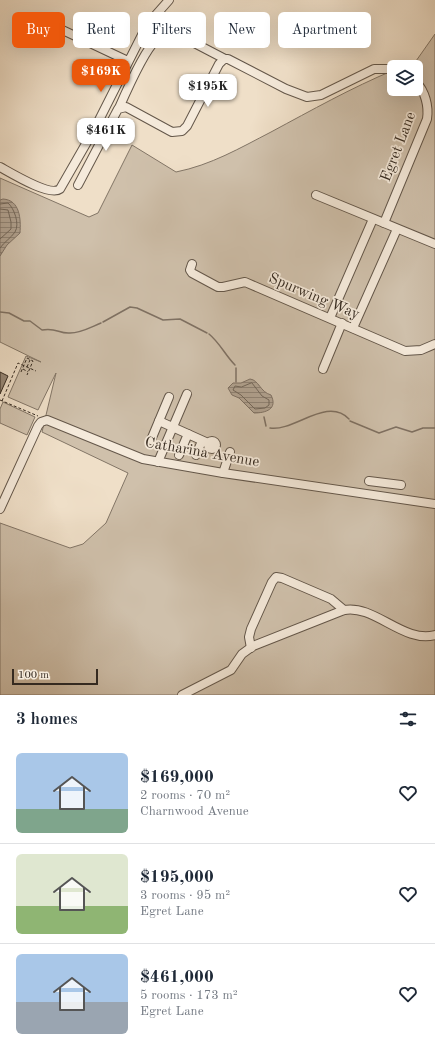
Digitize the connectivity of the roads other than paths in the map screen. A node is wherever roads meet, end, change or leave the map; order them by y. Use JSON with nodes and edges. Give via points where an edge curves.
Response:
{"nodes":[{"id":1,"x":169,"y":0,"type":"edge"},
{"id":2,"x":65,"y":31,"type":"edge"},
{"id":3,"x":225,"y":59,"type":"junction"},
{"id":4,"x":128,"y":61,"type":"junction"},
{"id":5,"x":387,"y":69,"type":"edge"},
{"id":6,"x":423,"y":94,"type":"edge"},
{"id":7,"x":119,"y":108,"type":"junction"},
{"id":8,"x":0,"y":167,"type":"edge"},
{"id":9,"x":78,"y":185,"type":"dead end"},
{"id":10,"x":316,"y":195,"type":"dead end"},
{"id":11,"x":373,"y":219,"type":"junction"},
{"id":12,"x":384,"y":223,"type":"junction"},
{"id":13,"x":397,"y":229,"type":"junction"},
{"id":14,"x":435,"y":244,"type":"edge"},
{"id":15,"x":192,"y":264,"type":"dead end"},
{"id":16,"x":330,"y":318,"type":"junction"},
{"id":17,"x":342,"y":323,"type":"junction"},
{"id":18,"x":353,"y":328,"type":"junction"},
{"id":19,"x":435,"y":344,"type":"edge"},
{"id":20,"x":323,"y":369,"type":"dead end"},
{"id":21,"x":187,"y":394,"type":"dead end"},
{"id":22,"x":169,"y":397,"type":"dead end"},
{"id":23,"x":159,"y":421,"type":"junction"},
{"id":24,"x":173,"y":428,"type":"junction"},
{"id":25,"x":188,"y":434,"type":"junction"},
{"id":26,"x":151,"y":440,"type":"dead end"},
{"id":27,"x":230,"y":452,"type":"dead end"},
{"id":28,"x":179,"y":455,"type":"dead end"},
{"id":29,"x":196,"y":455,"type":"dead end"},
{"id":30,"x":158,"y":462,"type":"junction"},
{"id":31,"x":223,"y":473,"type":"junction"},
{"id":32,"x":369,"y":481,"type":"dead end"},
{"id":33,"x":382,"y":483,"type":"junction"},
{"id":34,"x":401,"y":485,"type":"dead end"},
{"id":35,"x":381,"y":496,"type":"junction"},
{"id":36,"x":435,"y":504,"type":"edge"},
{"id":37,"x":0,"y":509,"type":"edge"},
{"id":38,"x":344,"y":610,"type":"junction"},
{"id":39,"x":435,"y":635,"type":"edge"},
{"id":40,"x":251,"y":648,"type":"junction"},
{"id":41,"x":182,"y":695,"type":"edge"}],
"edges":[{"from":1,"to":4,"type":"street","via":[[150,21]]},
{"from":2,"to":4,"type":"street"},
{"from":3,"to":5,"type":"street","via":[[307,97],[321,95],[370,70]]},
{"from":3,"to":7,"type":"street","via":[[179,35],[164,35],[153,43]]},
{"from":3,"to":7,"type":"street","via":[[221,61],[182,131],[172,132],[126,107]]},
{"from":4,"to":8,"type":"street","via":[[95,128],[59,191],[42,188]]},
{"from":6,"to":12,"type":"street","name":"Egret Lane","via":[[428,109],[427,119]]},
{"from":7,"to":9,"type":"street"},
{"from":10,"to":11,"type":"street"},
{"from":11,"to":12,"type":"street"},
{"from":11,"to":16,"type":"street"},
{"from":12,"to":13,"type":"street"},
{"from":13,"to":14,"type":"street"},
{"from":13,"to":18,"type":"street"},
{"from":15,"to":16,"type":"street","name":"Spurwing Way","via":[[192,273],[218,287],[245,282]]},
{"from":16,"to":17,"type":"street","name":"Spurwing Way"},
{"from":17,"to":18,"type":"street","name":"Spurwing Way"},
{"from":17,"to":20,"type":"street"},
{"from":18,"to":19,"type":"street","name":"Spurwing Way","via":[[405,351],[421,350]]},
{"from":21,"to":24,"type":"street"},
{"from":22,"to":23,"type":"street"},
{"from":23,"to":24,"type":"street"},
{"from":23,"to":26,"type":"street"},
{"from":24,"to":25,"type":"street"},
{"from":24,"to":30,"type":"street"},
{"from":25,"to":28,"type":"street"},
{"from":25,"to":29,"type":"street","via":[[205,442]]},
{"from":27,"to":31,"type":"street"},
{"from":30,"to":31,"type":"street","name":"Catharina Avenue"},
{"from":30,"to":37,"type":"street","name":"Catharina Avenue","via":[[143,459],[50,421],[43,421],[38,426]]},
{"from":31,"to":35,"type":"street","name":"Catharina Avenue"},
{"from":32,"to":33,"type":"street"},
{"from":33,"to":34,"type":"street"},
{"from":33,"to":35,"type":"street"},
{"from":35,"to":36,"type":"street","name":"Catharina Avenue"},
{"from":38,"to":39,"type":"street","via":[[358,611],[419,636]]},
{"from":38,"to":40,"type":"street"},
{"from":38,"to":40,"type":"street","via":[[331,599],[276,577],[251,629]]},
{"from":40,"to":41,"type":"street","via":[[242,654],[230,670]]}]}
